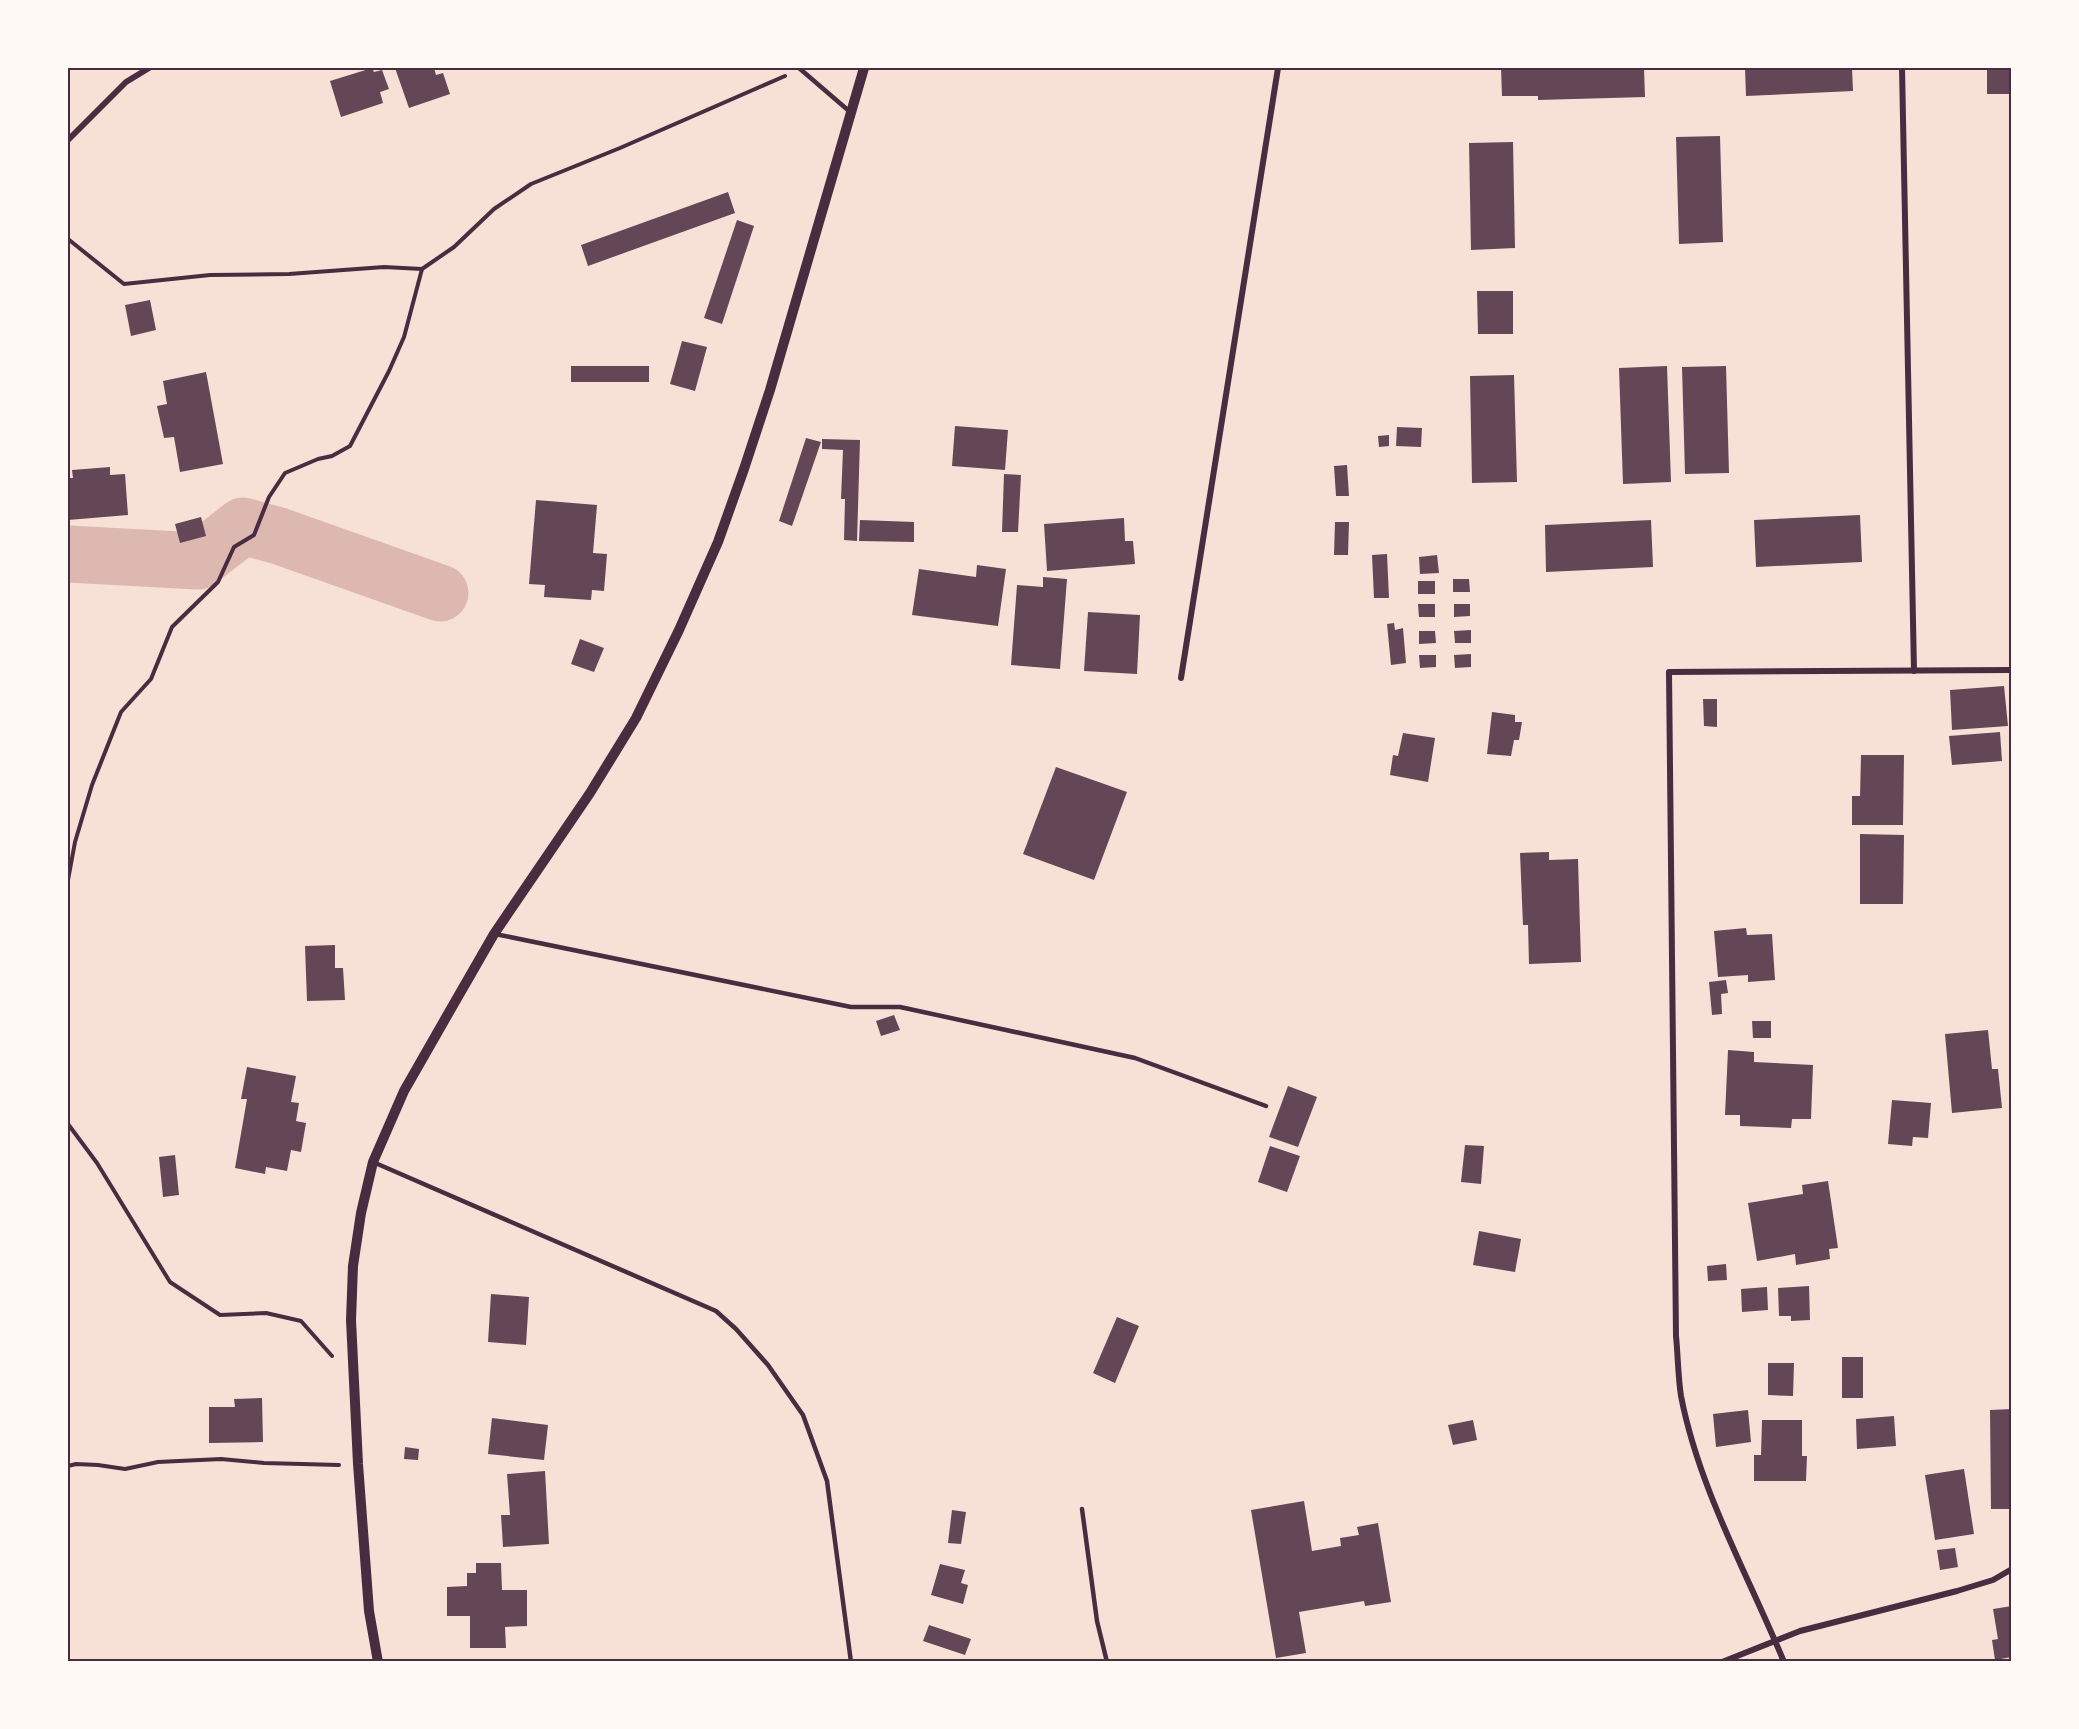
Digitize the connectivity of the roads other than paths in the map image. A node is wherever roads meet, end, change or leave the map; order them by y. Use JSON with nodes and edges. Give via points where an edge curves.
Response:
{"nodes":[{"id":1,"x":149,"y":68,"type":"edge"},
{"id":2,"x":800,"y":68,"type":"edge"},
{"id":3,"x":864,"y":68,"type":"edge"},
{"id":4,"x":1278,"y":68,"type":"edge"},
{"id":5,"x":1902,"y":68,"type":"edge"},
{"id":6,"x":850,"y":111,"type":"junction"},
{"id":7,"x":68,"y":140,"type":"edge"},
{"id":8,"x":2012,"y":670,"type":"edge"},
{"id":9,"x":1914,"y":671,"type":"junction"},
{"id":10,"x":1181,"y":678,"type":"dead end"},
{"id":11,"x":495,"y":934,"type":"junction"},
{"id":12,"x":1266,"y":1106,"type":"dead end"},
{"id":13,"x":373,"y":1162,"type":"junction"},
{"id":14,"x":1082,"y":1509,"type":"dead end"},
{"id":15,"x":2012,"y":1569,"type":"edge"},
{"id":16,"x":1775,"y":1640,"type":"junction"},
{"id":17,"x":378,"y":1662,"type":"edge"},
{"id":18,"x":851,"y":1662,"type":"edge"},
{"id":19,"x":1107,"y":1662,"type":"edge"},
{"id":20,"x":1722,"y":1662,"type":"edge"},
{"id":21,"x":1784,"y":1662,"type":"edge"}],
"edges":[{"from":1,"to":7,"type":"street","via":[[126,82]]},
{"from":2,"to":6,"type":"lane"},
{"from":3,"to":6,"type":"street"},
{"from":4,"to":10,"type":"street"},
{"from":5,"to":9,"type":"street"},
{"from":6,"to":11,"type":"street","via":[[770,390],[718,543],[636,718]]},
{"from":8,"to":9,"type":"street"},
{"from":9,"to":16,"type":"street","via":[[1669,672],[1676,1336],[1681,1395],[1696,1452],[1719,1513]]},
{"from":11,"to":12,"type":"lane","via":[[851,1007],[900,1007],[1135,1058]]},
{"from":11,"to":13,"type":"street","via":[[404,1091]]},
{"from":13,"to":17,"type":"street","via":[[353,1266],[351,1320],[369,1611]]},
{"from":13,"to":18,"type":"lane","via":[[716,1311],[736,1329],[768,1365],[803,1415],[827,1481]]},
{"from":14,"to":19,"type":"lane","via":[[1097,1621]]},
{"from":15,"to":16,"type":"street","via":[[1993,1580],[1957,1591],[1800,1630]]},
{"from":16,"to":20,"type":"street"},
{"from":16,"to":21,"type":"street"}]}
